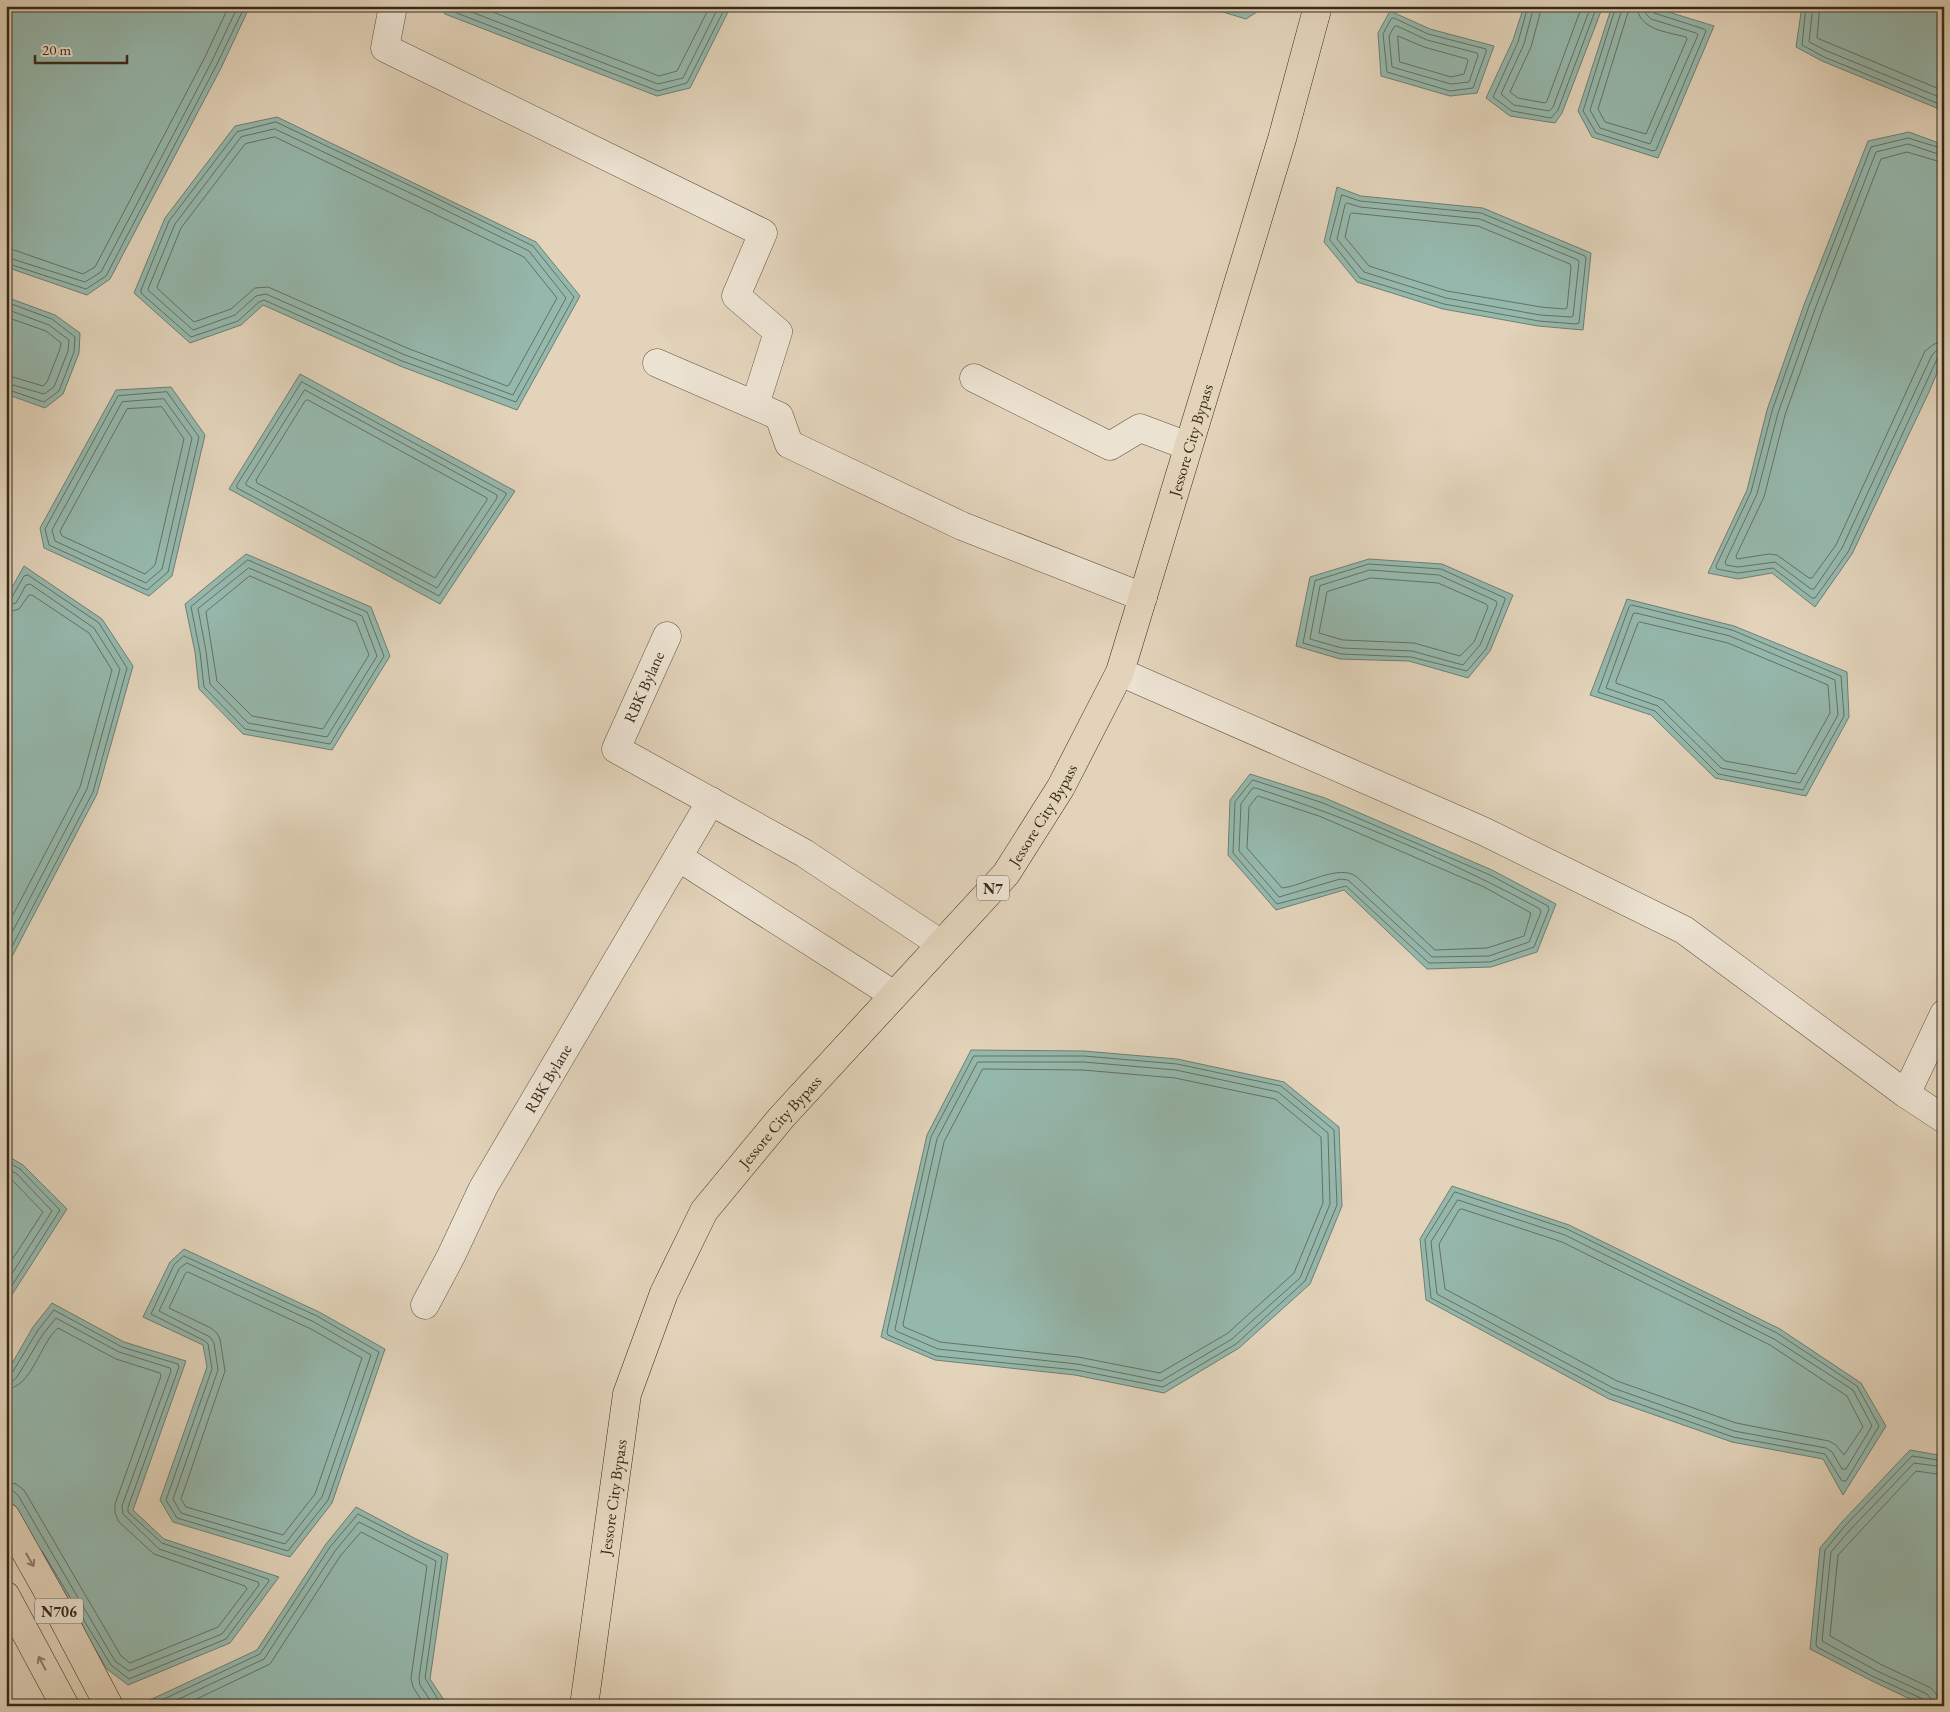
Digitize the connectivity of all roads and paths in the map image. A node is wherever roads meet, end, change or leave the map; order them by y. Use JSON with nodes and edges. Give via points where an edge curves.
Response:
{"nodes":[{"id":1,"x":393,"y":6,"type":"edge"},
{"id":2,"x":1318,"y":6,"type":"edge"},
{"id":3,"x":974,"y":378,"type":"dead end"},
{"id":4,"x":1188,"y":446,"type":"junction"},
{"id":5,"x":1143,"y":597,"type":"junction"},
{"id":6,"x":667,"y":636,"type":"dead end"},
{"id":7,"x":1120,"y":672,"type":"junction"},
{"id":8,"x":711,"y":802,"type":"junction"},
{"id":9,"x":678,"y":857,"type":"junction"},
{"id":10,"x":941,"y":944,"type":"junction"},
{"id":11,"x":894,"y":995,"type":"junction"},
{"id":12,"x":1944,"y":1014,"type":"edge"},
{"id":13,"x":1906,"y":1094,"type":"junction"},
{"id":14,"x":1944,"y":1119,"type":"edge"},
{"id":15,"x":425,"y":1305,"type":"dead end"},
{"id":16,"x":6,"y":1518,"type":"edge"},
{"id":17,"x":6,"y":1596,"type":"edge"},
{"id":18,"x":65,"y":1706,"type":"edge"},
{"id":19,"x":109,"y":1706,"type":"edge"},
{"id":20,"x":584,"y":1706,"type":"edge"}],
"edges":[{"from":1,"to":5,"type":"street","via":[[385,48],[763,233],[736,296],[778,332],[755,405],[657,363],[779,416],[789,444],[962,526]]},
{"from":2,"to":4,"type":"highway","name":"Jessore City Bypass","number":"N7","via":[[1282,140]]},
{"from":3,"to":4,"type":"street","via":[[1110,446],[1140,428]]},
{"from":4,"to":5,"type":"highway","name":"Jessore City Bypass","number":"N7"},
{"from":5,"to":7,"type":"highway","name":"Jessore City Bypass","number":"N7"},
{"from":6,"to":8,"type":"street","name":"RBK Bylane","via":[[616,749]]},
{"from":7,"to":10,"type":"highway","name":"Jessore City Bypass","number":"N7","via":[[1061,787],[1006,874]]},
{"from":7,"to":13,"type":"street","via":[[1484,832],[1684,930]]},
{"from":8,"to":9,"type":"street","name":"RBK Bylane"},
{"from":8,"to":10,"type":"street","name":"RBK Bylane","via":[[804,853]]},
{"from":9,"to":11,"type":"street"},
{"from":9,"to":15,"type":"street","name":"RBK Bylane","via":[[483,1188]]},
{"from":10,"to":11,"type":"highway","name":"Jessore City Bypass","number":"N7"},
{"from":11,"to":20,"type":"highway","name":"Jessore City Bypass","number":"N7","via":[[781,1118],[704,1211],[664,1293],[627,1394]]},
{"from":12,"to":13,"type":"street"},
{"from":13,"to":14,"type":"street"},
{"from":16,"to":19,"type":"highway","number":"N706","one_way":true},
{"from":18,"to":17,"type":"highway","number":"N706","one_way":true}]}
